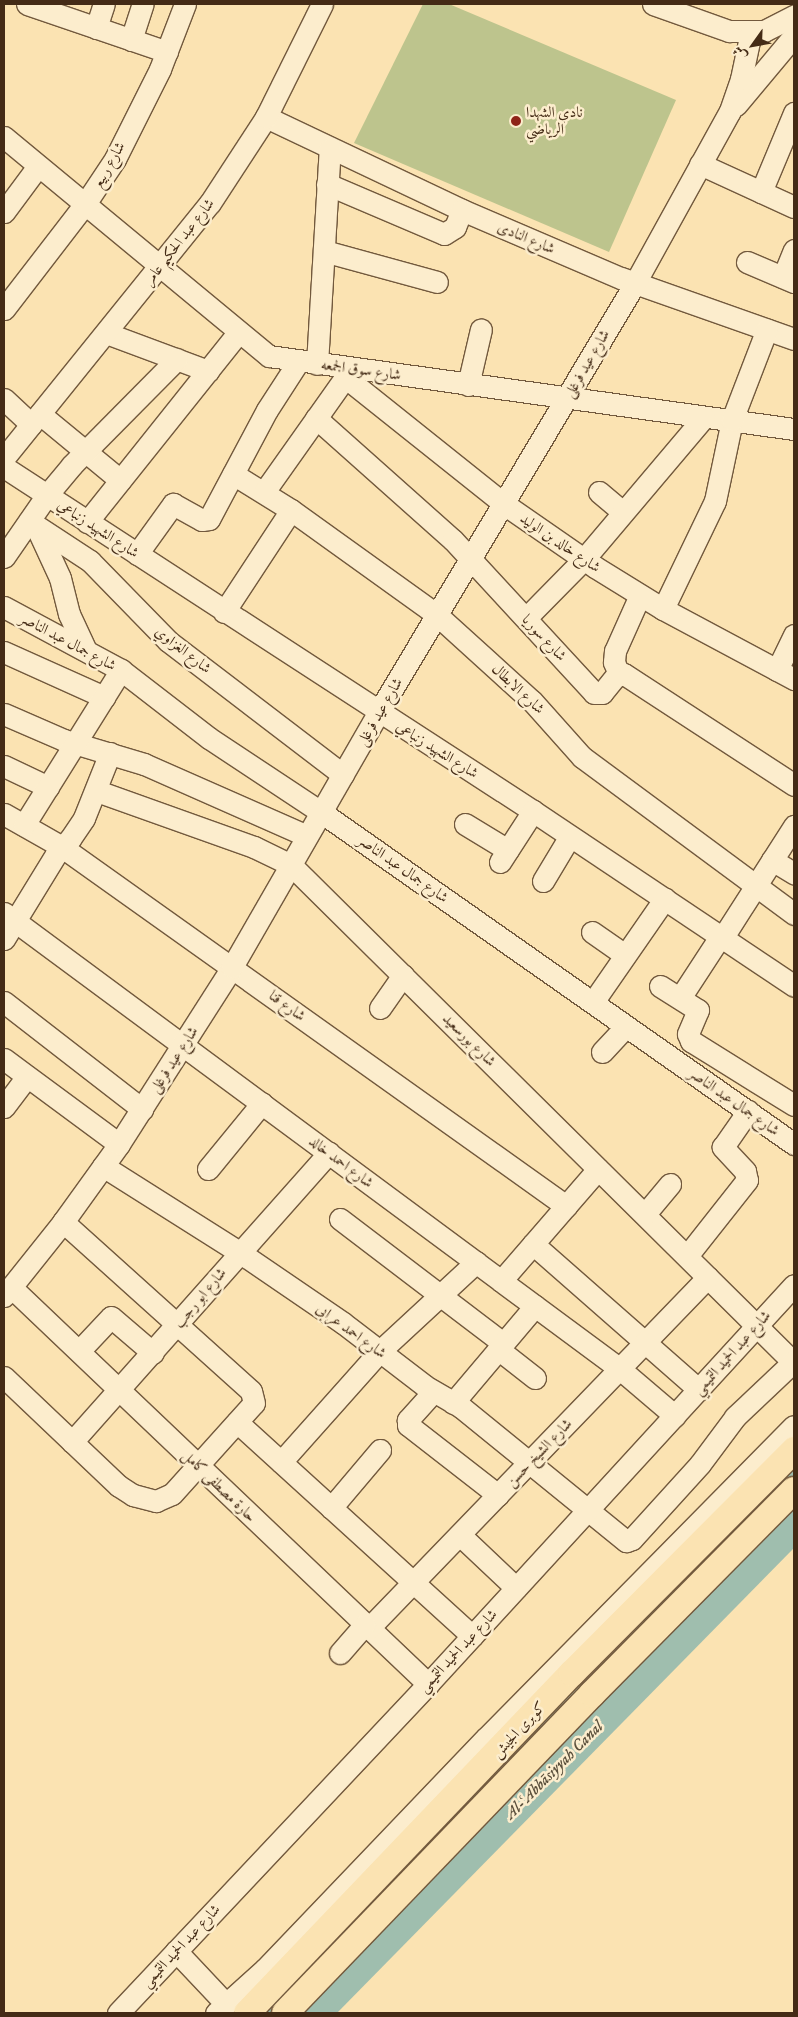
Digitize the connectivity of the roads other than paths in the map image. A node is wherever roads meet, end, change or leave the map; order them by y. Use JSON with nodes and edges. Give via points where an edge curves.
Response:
{"nodes":[{"id":1,"x":27,"y":4,"type":"edge"},
{"id":2,"x":104,"y":4,"type":"edge"},
{"id":3,"x":144,"y":4,"type":"edge"},
{"id":4,"x":185,"y":4,"type":"edge"},
{"id":5,"x":321,"y":4,"type":"edge"},
{"id":6,"x":653,"y":4,"type":"edge"},
{"id":7,"x":794,"y":16,"type":"edge"},
{"id":8,"x":96,"y":28,"type":"junction"},
{"id":9,"x":793,"y":37,"type":"edge"},
{"id":10,"x":750,"y":39,"type":"junction"},
{"id":11,"x":131,"y":40,"type":"junction"},
{"id":12,"x":167,"y":52,"type":"junction"},
{"id":13,"x":730,"y":111,"type":"junction"},
{"id":14,"x":794,"y":113,"type":"edge"},
{"id":15,"x":266,"y":117,"type":"junction"},
{"id":16,"x":4,"y":138,"type":"edge"},
{"id":17,"x":330,"y":148,"type":"junction"},
{"id":18,"x":787,"y":152,"type":"edge"},
{"id":19,"x":700,"y":164,"type":"junction"},
{"id":20,"x":38,"y":166,"type":"junction"},
{"id":21,"x":328,"y":184,"type":"junction"},
{"id":22,"x":761,"y":192,"type":"junction"},
{"id":23,"x":84,"y":204,"type":"junction"},
{"id":24,"x":794,"y":207,"type":"edge"},
{"id":25,"x":462,"y":210,"type":"junction"},
{"id":26,"x":4,"y":212,"type":"edge"},
{"id":27,"x":794,"y":250,"type":"edge"},
{"id":28,"x":324,"y":251,"type":"junction"},
{"id":29,"x":747,"y":262,"type":"dead end"},
{"id":30,"x":160,"y":266,"type":"junction"},
{"id":31,"x":788,"y":279,"type":"edge"},
{"id":32,"x":437,"y":282,"type":"dead end"},
{"id":33,"x":635,"y":282,"type":"junction"},
{"id":34,"x":4,"y":309,"type":"edge"},
{"id":35,"x":481,"y":329,"type":"dead end"},
{"id":36,"x":767,"y":329,"type":"junction"},
{"id":37,"x":106,"y":333,"type":"junction"},
{"id":38,"x":238,"y":333,"type":"junction"},
{"id":39,"x":794,"y":339,"type":"edge"},
{"id":40,"x":177,"y":359,"type":"junction"},
{"id":41,"x":307,"y":363,"type":"junction"},
{"id":42,"x":208,"y":371,"type":"junction"},
{"id":43,"x":348,"y":373,"type":"junction"},
{"id":44,"x":468,"y":385,"type":"junction"},
{"id":45,"x":4,"y":399,"type":"edge"},
{"id":46,"x":567,"y":399,"type":"junction"},
{"id":47,"x":704,"y":416,"type":"junction"},
{"id":48,"x":316,"y":418,"type":"junction"},
{"id":49,"x":36,"y":419,"type":"junction"},
{"id":50,"x":732,"y":420,"type":"junction"},
{"id":51,"x":794,"y":429,"type":"edge"},
{"id":52,"x":84,"y":452,"type":"junction"},
{"id":53,"x":4,"y":458,"type":"edge"},
{"id":54,"x":4,"y":467,"type":"edge"},
{"id":55,"x":233,"y":474,"type":"junction"},
{"id":56,"x":120,"y":480,"type":"junction"},
{"id":57,"x":264,"y":492,"type":"junction"},
{"id":58,"x":599,"y":492,"type":"dead end"},
{"id":59,"x":46,"y":495,"type":"junction"},
{"id":60,"x":504,"y":504,"type":"junction"},
{"id":61,"x":291,"y":510,"type":"junction"},
{"id":62,"x":623,"y":512,"type":"junction"},
{"id":63,"x":87,"y":522,"type":"junction"},
{"id":64,"x":33,"y":523,"type":"junction"},
{"id":65,"x":137,"y":554,"type":"junction"},
{"id":66,"x":4,"y":557,"type":"edge"},
{"id":67,"x":471,"y":558,"type":"junction"},
{"id":68,"x":584,"y":559,"type":"junction"},
{"id":69,"x":640,"y":595,"type":"junction"},
{"id":70,"x":4,"y":607,"type":"edge"},
{"id":71,"x":663,"y":609,"type":"junction"},
{"id":72,"x":224,"y":612,"type":"junction"},
{"id":73,"x":437,"y":615,"type":"junction"},
{"id":74,"x":526,"y":618,"type":"junction"},
{"id":75,"x":794,"y":635,"type":"edge"},
{"id":76,"x":85,"y":649,"type":"junction"},
{"id":77,"x":4,"y":652,"type":"edge"},
{"id":78,"x":121,"y":670,"type":"junction"},
{"id":79,"x":620,"y":674,"type":"junction"},
{"id":80,"x":786,"y":674,"type":"edge"},
{"id":81,"x":104,"y":697,"type":"junction"},
{"id":82,"x":378,"y":713,"type":"junction"},
{"id":83,"x":4,"y":714,"type":"edge"},
{"id":84,"x":75,"y":744,"type":"junction"},
{"id":85,"x":110,"y":753,"type":"junction"},
{"id":86,"x":4,"y":766,"type":"edge"},
{"id":87,"x":343,"y":775,"type":"junction"},
{"id":88,"x":794,"y":785,"type":"edge"},
{"id":89,"x":48,"y":787,"type":"junction"},
{"id":90,"x":97,"y":791,"type":"junction"},
{"id":91,"x":533,"y":811,"type":"junction"},
{"id":92,"x":321,"y":812,"type":"junction"},
{"id":93,"x":4,"y":814,"type":"edge"},
{"id":94,"x":465,"y":824,"type":"dead end"},
{"id":95,"x":24,"y":825,"type":"junction"},
{"id":96,"x":794,"y":826,"type":"edge"},
{"id":97,"x":307,"y":836,"type":"junction"},
{"id":98,"x":570,"y":836,"type":"junction"},
{"id":99,"x":62,"y":847,"type":"junction"},
{"id":100,"x":772,"y":860,"type":"junction"},
{"id":101,"x":291,"y":865,"type":"junction"},
{"id":102,"x":794,"y":873,"type":"edge"},
{"id":103,"x":543,"y":881,"type":"dead end"},
{"id":104,"x":756,"y":884,"type":"junction"},
{"id":105,"x":665,"y":898,"type":"junction"},
{"id":106,"x":794,"y":914,"type":"edge"},
{"id":107,"x":9,"y":917,"type":"edge"},
{"id":108,"x":592,"y":932,"type":"dead end"},
{"id":109,"x":722,"y":936,"type":"junction"},
{"id":110,"x":4,"y":939,"type":"edge"},
{"id":111,"x":625,"y":955,"type":"junction"},
{"id":112,"x":232,"y":967,"type":"junction"},
{"id":113,"x":403,"y":976,"type":"junction"},
{"id":114,"x":660,"y":986,"type":"dead end"},
{"id":115,"x":794,"y":986,"type":"edge"},
{"id":116,"x":680,"y":998,"type":"junction"},
{"id":117,"x":4,"y":1002,"type":"edge"},
{"id":118,"x":593,"y":1002,"type":"junction"},
{"id":119,"x":380,"y":1008,"type":"dead end"},
{"id":120,"x":626,"y":1026,"type":"junction"},
{"id":121,"x":184,"y":1046,"type":"junction"},
{"id":122,"x":602,"y":1052,"type":"dead end"},
{"id":123,"x":4,"y":1059,"type":"edge"},
{"id":124,"x":27,"y":1077,"type":"junction"},
{"id":125,"x":262,"y":1103,"type":"junction"},
{"id":126,"x":794,"y":1105,"type":"edge"},
{"id":127,"x":4,"y":1107,"type":"edge"},
{"id":128,"x":142,"y":1109,"type":"junction"},
{"id":129,"x":748,"y":1111,"type":"junction"},
{"id":130,"x":119,"y":1144,"type":"junction"},
{"id":131,"x":794,"y":1144,"type":"edge"},
{"id":132,"x":329,"y":1153,"type":"junction"},
{"id":133,"x":103,"y":1166,"type":"junction"},
{"id":134,"x":208,"y":1169,"type":"dead end"},
{"id":135,"x":598,"y":1169,"type":"junction"},
{"id":136,"x":670,"y":1184,"type":"dead end"},
{"id":137,"x":566,"y":1206,"type":"junction"},
{"id":138,"x":645,"y":1214,"type":"junction"},
{"id":139,"x":340,"y":1220,"type":"dead end"},
{"id":140,"x":63,"y":1222,"type":"junction"},
{"id":141,"x":533,"y":1244,"type":"junction"},
{"id":142,"x":239,"y":1252,"type":"junction"},
{"id":143,"x":687,"y":1256,"type":"junction"},
{"id":144,"x":476,"y":1262,"type":"junction"},
{"id":145,"x":708,"y":1277,"type":"junction"},
{"id":146,"x":501,"y":1281,"type":"junction"},
{"id":147,"x":794,"y":1285,"type":"edge"},
{"id":148,"x":7,"y":1291,"type":"edge"},
{"id":149,"x":440,"y":1295,"type":"junction"},
{"id":150,"x":535,"y":1306,"type":"junction"},
{"id":151,"x":178,"y":1325,"type":"junction"},
{"id":152,"x":757,"y":1325,"type":"junction"},
{"id":153,"x":645,"y":1342,"type":"junction"},
{"id":154,"x":501,"y":1346,"type":"junction"},
{"id":155,"x":80,"y":1350,"type":"junction"},
{"id":156,"x":380,"y":1351,"type":"junction"},
{"id":157,"x":153,"y":1353,"type":"junction"},
{"id":158,"x":794,"y":1362,"type":"edge"},
{"id":159,"x":620,"y":1369,"type":"junction"},
{"id":160,"x":4,"y":1377,"type":"edge"},
{"id":161,"x":535,"y":1378,"type":"dead end"},
{"id":162,"x":121,"y":1390,"type":"junction"},
{"id":163,"x":699,"y":1390,"type":"junction"},
{"id":164,"x":433,"y":1392,"type":"junction"},
{"id":165,"x":453,"y":1402,"type":"junction"},
{"id":166,"x":675,"y":1416,"type":"junction"},
{"id":167,"x":237,"y":1422,"type":"junction"},
{"id":168,"x":794,"y":1426,"type":"edge"},
{"id":169,"x":72,"y":1442,"type":"junction"},
{"id":170,"x":380,"y":1450,"type":"dead end"},
{"id":171,"x":794,"y":1450,"type":"edge"},
{"id":172,"x":281,"y":1462,"type":"junction"},
{"id":173,"x":531,"y":1462,"type":"junction"},
{"id":174,"x":198,"y":1466,"type":"junction"},
{"id":175,"x":794,"y":1490,"type":"edge"},
{"id":176,"x":498,"y":1495,"type":"junction"},
{"id":177,"x":331,"y":1508,"type":"junction"},
{"id":178,"x":590,"y":1509,"type":"junction"},
{"id":179,"x":460,"y":1534,"type":"junction"},
{"id":180,"x":413,"y":1583,"type":"junction"},
{"id":181,"x":516,"y":1588,"type":"junction"},
{"id":182,"x":366,"y":1627,"type":"junction"},
{"id":183,"x":472,"y":1636,"type":"junction"},
{"id":184,"x":340,"y":1653,"type":"dead end"},
{"id":185,"x":428,"y":1684,"type":"junction"},
{"id":186,"x":176,"y":1951,"type":"junction"},
{"id":187,"x":230,"y":2010,"type":"edge"},
{"id":188,"x":118,"y":2013,"type":"edge"},
{"id":189,"x":285,"y":2013,"type":"edge"}],
"edges":[{"from":1,"to":8,"type":"street"},
{"from":2,"to":8,"type":"street"},
{"from":3,"to":11,"type":"street"},
{"from":4,"to":12,"type":"street","name":"شارع ربيع"},
{"from":5,"to":15,"type":"street","name":"شارع عبد الحكيم عامر"},
{"from":6,"to":10,"type":"street"},
{"from":7,"to":10,"type":"street"},
{"from":8,"to":11,"type":"street"},
{"from":9,"to":10,"type":"street","via":[[769,46]]},
{"from":9,"to":13,"type":"street","name":"شارع عيد فرغلى"},
{"from":10,"to":13,"type":"street","name":"شارع عيد فرغلى"},
{"from":11,"to":12,"type":"street"},
{"from":12,"to":23,"type":"street","name":"شارع ربيع","via":[[114,159]]},
{"from":13,"to":19,"type":"street","name":"شارع عيد فرغلى"},
{"from":14,"to":18,"type":"street"},
{"from":15,"to":17,"type":"street","name":"شارع النادى"},
{"from":15,"to":30,"type":"street","name":"شارع عبد الحكيم عامر","via":[[210,203]]},
{"from":16,"to":20,"type":"street","name":"شارع سوق الجمعه"},
{"from":17,"to":21,"type":"street"},
{"from":17,"to":25,"type":"street","name":"شارع النادى"},
{"from":18,"to":22,"type":"street"},
{"from":19,"to":22,"type":"street"},
{"from":19,"to":33,"type":"street","name":"شارع عيد فرغلى"},
{"from":20,"to":23,"type":"street","name":"شارع سوق الجمعه"},
{"from":20,"to":26,"type":"street"},
{"from":21,"to":25,"type":"street","via":[[444,234],[455,227]]},
{"from":21,"to":28,"type":"street"},
{"from":22,"to":24,"type":"street"},
{"from":23,"to":30,"type":"street","name":"شارع سوق الجمعه"},
{"from":23,"to":34,"type":"street","name":"شارع ربيع"},
{"from":25,"to":33,"type":"street","name":"شارع النادى"},
{"from":27,"to":31,"type":"street"},
{"from":28,"to":32,"type":"street"},
{"from":28,"to":41,"type":"street"},
{"from":29,"to":31,"type":"street"},
{"from":30,"to":37,"type":"street","name":"شارع عبد الحكيم عامر"},
{"from":30,"to":38,"type":"street","name":"شارع سوق الجمعه"},
{"from":33,"to":36,"type":"street","name":"شارع النادى"},
{"from":33,"to":46,"type":"street","name":"شارع عيد فرغلى"},
{"from":35,"to":44,"type":"street"},
{"from":36,"to":39,"type":"street","name":"شارع النادى"},
{"from":36,"to":50,"type":"street"},
{"from":37,"to":40,"type":"street"},
{"from":37,"to":49,"type":"street","name":"شارع عبد الحكيم عامر"},
{"from":38,"to":41,"type":"street","name":"شارع سوق الجمعه","via":[[268,356]]},
{"from":38,"to":42,"type":"street"},
{"from":40,"to":42,"type":"street"},
{"from":40,"to":52,"type":"street"},
{"from":41,"to":43,"type":"street","name":"شارع سوق الجمعه"},
{"from":41,"to":55,"type":"street","via":[[263,416]]},
{"from":42,"to":56,"type":"street"},
{"from":43,"to":44,"type":"street","name":"شارع سوق الجمعه"},
{"from":43,"to":48,"type":"street"},
{"from":43,"to":60,"type":"street","name":"شارع خالد بن الوليد"},
{"from":44,"to":46,"type":"street","name":"شارع سوق الجمعه"},
{"from":45,"to":49,"type":"street"},
{"from":46,"to":47,"type":"street","name":"شارع سوق الجمعه"},
{"from":46,"to":60,"type":"street","name":"شارع عيد فرغلى"},
{"from":47,"to":50,"type":"street","name":"شارع سوق الجمعه"},
{"from":47,"to":62,"type":"street"},
{"from":48,"to":57,"type":"street"},
{"from":48,"to":67,"type":"street","name":"شارع سوريا"},
{"from":49,"to":52,"type":"street"},
{"from":49,"to":53,"type":"street","name":"شارع عبد الحكيم عامر"},
{"from":50,"to":51,"type":"street","name":"شارع سوق الجمعه"},
{"from":50,"to":71,"type":"street","via":[[715,501]]},
{"from":52,"to":56,"type":"street"},
{"from":52,"to":59,"type":"street"},
{"from":54,"to":59,"type":"street","name":"شارع الشهيد زنباعي"},
{"from":55,"to":57,"type":"street","name":"شارع الابطال"},
{"from":55,"to":65,"type":"street","via":[[209,519],[202,520],[173,504]]},
{"from":56,"to":63,"type":"street"},
{"from":57,"to":61,"type":"street","name":"شارع الابطال"},
{"from":58,"to":62,"type":"street"},
{"from":59,"to":63,"type":"street","name":"شارع الشهيد زنباعي"},
{"from":59,"to":64,"type":"street"},
{"from":60,"to":67,"type":"street","name":"شارع عيد فرغلى"},
{"from":60,"to":68,"type":"street","name":"شارع خالد بن الوليد"},
{"from":61,"to":72,"type":"street"},
{"from":61,"to":73,"type":"street","name":"شارع الابطال"},
{"from":62,"to":68,"type":"street"},
{"from":63,"to":65,"type":"street","name":"شارع الشهيد زنباعي"},
{"from":64,"to":66,"type":"street"},
{"from":64,"to":76,"type":"street","via":[[60,578],[69,614]]},
{"from":64,"to":87,"type":"street","name":"شارع الغزاوي","via":[[90,561],[168,641]]},
{"from":65,"to":72,"type":"street","name":"شارع الشهيد زنباعي"},
{"from":67,"to":73,"type":"street","name":"شارع عيد فرغلى"},
{"from":67,"to":74,"type":"street","name":"شارع سوريا"},
{"from":68,"to":69,"type":"street","name":"شارع خالد بن الوليد"},
{"from":68,"to":74,"type":"street"},
{"from":69,"to":71,"type":"street","name":"شارع خالد بن الوليد"},
{"from":69,"to":79,"type":"street","via":[[615,651],[614,662]]},
{"from":70,"to":76,"type":"street","name":"شارع جمال عبد الناصر"},
{"from":71,"to":80,"type":"street","name":"شارع خالد بن الوليد"},
{"from":72,"to":82,"type":"street","name":"شارع الشهيد زنباعي"},
{"from":73,"to":82,"type":"street","name":"شارع عيد فرغلى"},
{"from":73,"to":104,"type":"street","name":"شارع الابطال","via":[[532,701],[582,757]]},
{"from":74,"to":79,"type":"street","name":"شارع سوريا","via":[[596,694],[602,693]]},
{"from":75,"to":80,"type":"street"},
{"from":76,"to":78,"type":"street","name":"شارع جمال عبد الناصر"},
{"from":77,"to":81,"type":"street"},
{"from":78,"to":81,"type":"street"},
{"from":78,"to":92,"type":"street","name":"شارع جمال عبد الناصر","via":[[209,738]]},
{"from":79,"to":88,"type":"street"},
{"from":81,"to":84,"type":"street"},
{"from":82,"to":87,"type":"street","name":"شارع عيد فرغلى"},
{"from":82,"to":91,"type":"street","name":"شارع الشهيد زنباعي"},
{"from":83,"to":84,"type":"street"},
{"from":84,"to":85,"type":"street"},
{"from":84,"to":89,"type":"street"},
{"from":85,"to":90,"type":"street"},
{"from":85,"to":97,"type":"street","via":[[203,788]]},
{"from":86,"to":89,"type":"street"},
{"from":87,"to":92,"type":"street","name":"شارع عيد فرغلى"},
{"from":89,"to":95,"type":"street"},
{"from":90,"to":99,"type":"street","via":[[74,835]]},
{"from":90,"to":101,"type":"street","name":"شارع بورسعيد","via":[[254,847]]},
{"from":91,"to":94,"type":"street","via":[[504,856]]},
{"from":91,"to":98,"type":"street","name":"شارع الشهيد زنباعي"},
{"from":92,"to":97,"type":"street","name":"شارع عيد فرغلى"},
{"from":92,"to":118,"type":"street","name":"شارع جمال عبد الناصر"},
{"from":93,"to":95,"type":"street","name":"شارع قنا"},
{"from":95,"to":99,"type":"street","name":"شارع قنا"},
{"from":96,"to":100,"type":"street"},
{"from":97,"to":101,"type":"street","name":"شارع عيد فرغلى"},
{"from":98,"to":103,"type":"street"},
{"from":98,"to":105,"type":"street","name":"شارع الشهيد زنباعي"},
{"from":99,"to":107,"type":"street"},
{"from":99,"to":112,"type":"street","name":"شارع قنا"},
{"from":100,"to":102,"type":"street"},
{"from":100,"to":104,"type":"street"},
{"from":101,"to":112,"type":"street","name":"شارع عيد فرغلى"},
{"from":101,"to":113,"type":"street","name":"شارع بورسعيد"},
{"from":104,"to":106,"type":"street","name":"شارع الابطال"},
{"from":104,"to":109,"type":"street"},
{"from":105,"to":109,"type":"street","name":"شارع الشهيد زنباعي"},
{"from":105,"to":111,"type":"street"},
{"from":107,"to":110,"type":"street"},
{"from":107,"to":121,"type":"street","name":"شارع احمد خالد"},
{"from":108,"to":111,"type":"street"},
{"from":109,"to":115,"type":"street","name":"شارع الشهيد زنباعي"},
{"from":109,"to":116,"type":"street"},
{"from":111,"to":118,"type":"street"},
{"from":112,"to":121,"type":"street","name":"شارع عيد فرغلى"},
{"from":112,"to":137,"type":"street","name":"شارع قنا"},
{"from":113,"to":119,"type":"street"},
{"from":113,"to":135,"type":"street","name":"شارع بورسعيد"},
{"from":114,"to":116,"type":"street"},
{"from":116,"to":126,"type":"street","via":[[699,1012],[688,1034],[689,1040]]},
{"from":117,"to":128,"type":"street"},
{"from":118,"to":120,"type":"street","name":"شارع جمال عبد الناصر"},
{"from":120,"to":122,"type":"street"},
{"from":120,"to":129,"type":"street","name":"شارع جمال عبد الناصر"},
{"from":121,"to":125,"type":"street","name":"شارع احمد خالد"},
{"from":121,"to":128,"type":"street","name":"شارع عيد فرغلى"},
{"from":123,"to":124,"type":"street"},
{"from":124,"to":127,"type":"street"},
{"from":124,"to":130,"type":"street"},
{"from":125,"to":132,"type":"street","name":"شارع احمد خالد"},
{"from":125,"to":134,"type":"street"},
{"from":128,"to":130,"type":"street","name":"شارع عيد فرغلى"},
{"from":129,"to":131,"type":"street","name":"شارع جمال عبد الناصر"},
{"from":129,"to":143,"type":"street","via":[[722,1147],[747,1174],[747,1180]]},
{"from":130,"to":133,"type":"street","name":"شارع عيد فرغلى"},
{"from":132,"to":142,"type":"street","name":"شارع ابو رجب"},
{"from":132,"to":144,"type":"street","name":"شارع احمد خالد"},
{"from":133,"to":140,"type":"street","name":"شارع عيد فرغلى"},
{"from":133,"to":142,"type":"street","name":"شارع احمد عرابى"},
{"from":135,"to":137,"type":"street"},
{"from":135,"to":138,"type":"street","name":"شارع بورسعيد"},
{"from":136,"to":138,"type":"street"},
{"from":137,"to":141,"type":"street"},
{"from":138,"to":143,"type":"street","name":"شارع بورسعيد"},
{"from":139,"to":149,"type":"street"},
{"from":140,"to":148,"type":"street","name":"شارع عيد فرغلى"},
{"from":140,"to":151,"type":"street"},
{"from":141,"to":146,"type":"street"},
{"from":141,"to":153,"type":"street"},
{"from":142,"to":151,"type":"street","name":"شارع ابو رجب"},
{"from":142,"to":156,"type":"street","name":"شارع احمد عرابى"},
{"from":143,"to":145,"type":"street","name":"شارع بورسعيد"},
{"from":144,"to":146,"type":"street","name":"شارع احمد خالد"},
{"from":144,"to":149,"type":"street"},
{"from":145,"to":152,"type":"street","name":"شارع بورسعيد"},
{"from":145,"to":153,"type":"street","name":"شارع الشيخ حسن"},
{"from":146,"to":150,"type":"street","name":"شارع احمد خالد"},
{"from":147,"to":152,"type":"street","name":"شارع عبد الحميد التميمي"},
{"from":148,"to":155,"type":"street","name":"حارة مصطفى كامل"},
{"from":149,"to":154,"type":"street"},
{"from":149,"to":156,"type":"street"},
{"from":150,"to":154,"type":"street"},
{"from":150,"to":159,"type":"street","name":"شارع احمد خالد"},
{"from":151,"to":157,"type":"street","name":"شارع ابو رجب"},
{"from":151,"to":167,"type":"street","via":[[254,1394],[254,1403]]},
{"from":152,"to":158,"type":"street","name":"شارع بورسعيد"},
{"from":152,"to":163,"type":"street","name":"شارع عبد الحميد التميمي"},
{"from":153,"to":159,"type":"street","name":"شارع الشيخ حسن"},
{"from":153,"to":163,"type":"street"},
{"from":154,"to":161,"type":"street"},
{"from":154,"to":165,"type":"street"},
{"from":155,"to":157,"type":"street","via":[[111,1317]]},
{"from":155,"to":162,"type":"street","name":"حارة مصطفى كامل"},
{"from":156,"to":164,"type":"street","name":"شارع احمد عرابى"},
{"from":156,"to":172,"type":"street"},
{"from":157,"to":162,"type":"street","name":"شارع ابو رجب"},
{"from":158,"to":178,"type":"street","name":"شارع احمد عرابى","via":[[735,1417],[704,1459],[632,1539],[623,1540]]},
{"from":159,"to":166,"type":"street","name":"شارع احمد خالد"},
{"from":159,"to":173,"type":"street","name":"شارع الشيخ حسن"},
{"from":160,"to":169,"type":"street"},
{"from":162,"to":169,"type":"street","name":"شارع ابو رجب"},
{"from":162,"to":174,"type":"street","name":"حارة مصطفى كامل"},
{"from":163,"to":166,"type":"street","name":"شارع عبد الحميد التميمي"},
{"from":164,"to":165,"type":"street","name":"شارع احمد عرابى"},
{"from":164,"to":176,"type":"street","via":[[408,1420],[408,1425]]},
{"from":165,"to":173,"type":"street","name":"شارع احمد عرابى"},
{"from":166,"to":178,"type":"street","name":"شارع عبد الحميد التميمي"},
{"from":167,"to":172,"type":"street"},
{"from":167,"to":174,"type":"street"},
{"from":168,"to":187,"type":"street","via":[[486,1738]]},
{"from":169,"to":174,"type":"street","via":[[118,1486],[141,1498],[156,1501],[167,1498]]},
{"from":170,"to":177,"type":"street"},
{"from":171,"to":187,"type":"main road","name":"كوبرى الجيش"},
{"from":172,"to":177,"type":"street"},
{"from":173,"to":176,"type":"street","name":"شارع الشيخ حسن"},
{"from":173,"to":178,"type":"street","name":"شارع احمد عرابى"},
{"from":174,"to":182,"type":"street","name":"حارة مصطفى كامل"},
{"from":175,"to":189,"type":"main road","name":"كوبرى الجيش"},
{"from":176,"to":179,"type":"street","name":"شارع الشيخ حسن"},
{"from":177,"to":180,"type":"street"},
{"from":178,"to":181,"type":"street","name":"شارع عبد الحميد التميمي"},
{"from":179,"to":180,"type":"street","name":"شارع الشيخ حسن"},
{"from":179,"to":181,"type":"street"},
{"from":180,"to":182,"type":"street","name":"شارع الشيخ حسن"},
{"from":180,"to":183,"type":"street"},
{"from":181,"to":183,"type":"street","name":"شارع عبد الحميد التميمي"},
{"from":182,"to":184,"type":"street","name":"شارع الشيخ حسن"},
{"from":182,"to":185,"type":"street","name":"حارة مصطفى كامل"},
{"from":183,"to":185,"type":"street","name":"شارع عبد الحميد التميمي"},
{"from":185,"to":186,"type":"street","name":"شارع عبد الحميد التميمي"},
{"from":186,"to":187,"type":"street"},
{"from":186,"to":188,"type":"street","name":"شارع عبد الحميد التميمي"}]}
